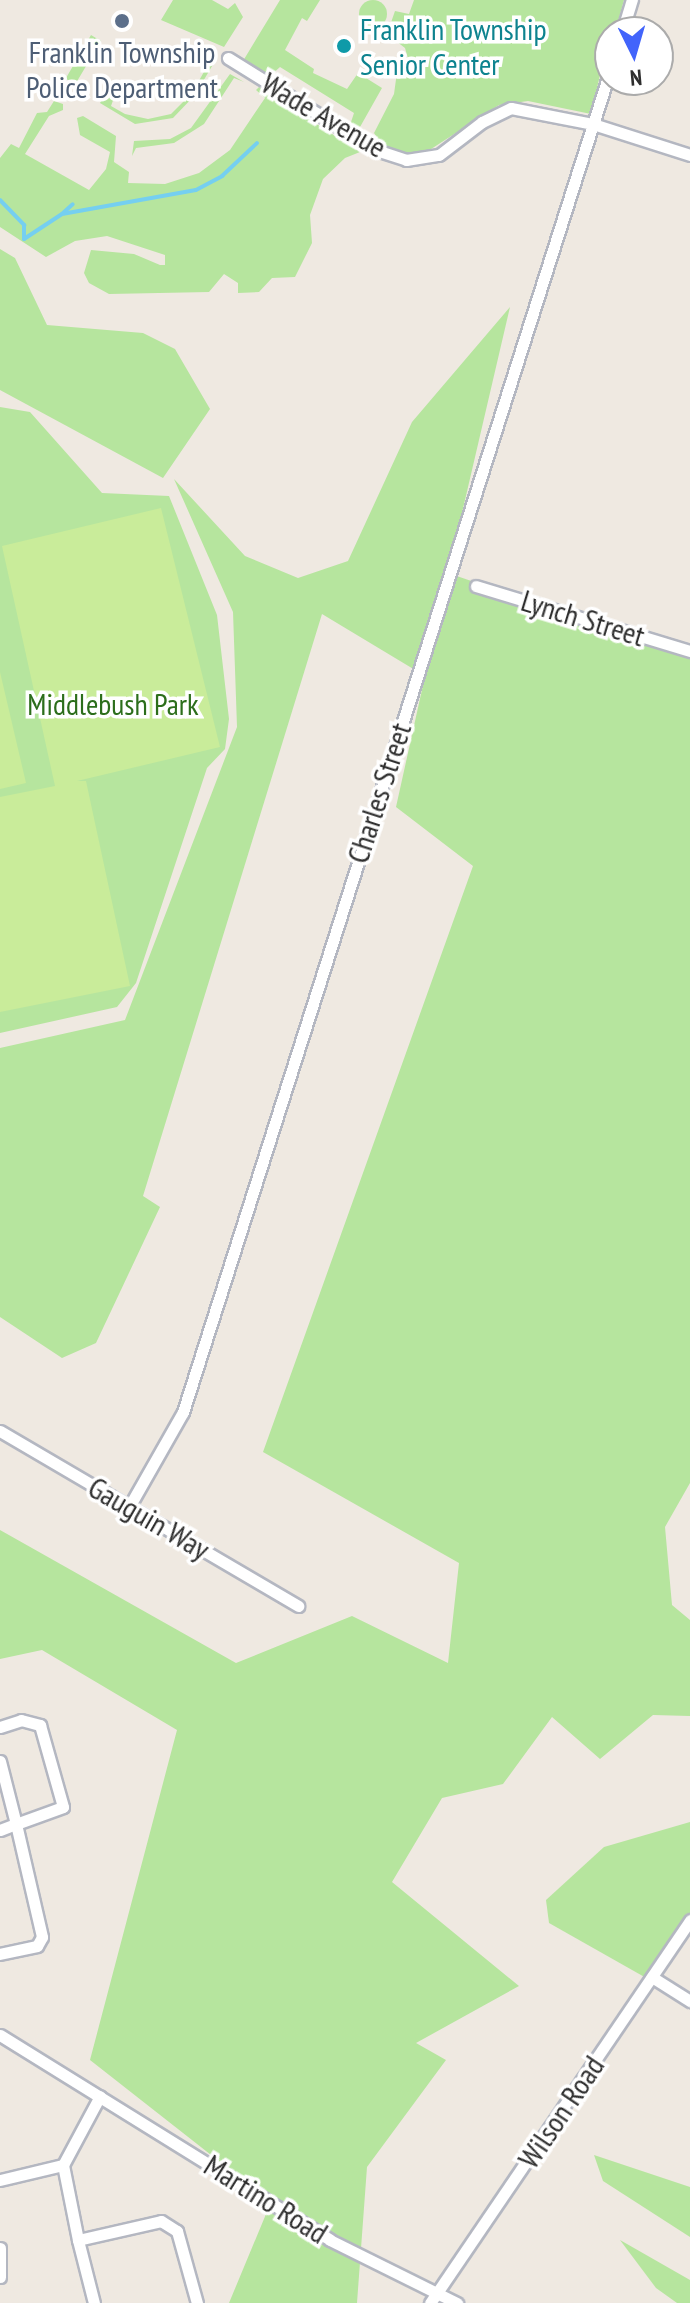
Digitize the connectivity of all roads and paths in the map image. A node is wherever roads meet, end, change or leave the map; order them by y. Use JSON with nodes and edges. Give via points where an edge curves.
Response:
{"nodes":[{"id":1,"x":228,"y":58,"type":"dead end"},
{"id":2,"x":602,"y":96,"type":"edge"},
{"id":3,"x":593,"y":124,"type":"junction"},
{"id":4,"x":690,"y":155,"type":"edge"},
{"id":5,"x":476,"y":586,"type":"dead end"},
{"id":6,"x":690,"y":651,"type":"edge"},
{"id":7,"x":0,"y":1431,"type":"edge"},
{"id":8,"x":129,"y":1507,"type":"junction"},
{"id":9,"x":298,"y":1606,"type":"dead end"},
{"id":10,"x":0,"y":1727,"type":"edge"},
{"id":11,"x":0,"y":1761,"type":"edge"},
{"id":12,"x":16,"y":1824,"type":"junction"},
{"id":13,"x":0,"y":1830,"type":"edge"},
{"id":14,"x":690,"y":1920,"type":"edge"},
{"id":15,"x":0,"y":1954,"type":"edge"},
{"id":16,"x":652,"y":1977,"type":"junction"},
{"id":17,"x":690,"y":2001,"type":"edge"},
{"id":18,"x":0,"y":2035,"type":"edge"},
{"id":19,"x":100,"y":2096,"type":"junction"},
{"id":20,"x":63,"y":2165,"type":"junction"},
{"id":21,"x":0,"y":2180,"type":"edge"},
{"id":22,"x":78,"y":2240,"type":"junction"},
{"id":23,"x":0,"y":2248,"type":"edge"},
{"id":24,"x":0,"y":2277,"type":"edge"},
{"id":25,"x":437,"y":2292,"type":"junction"},
{"id":26,"x":94,"y":2303,"type":"edge"},
{"id":27,"x":197,"y":2303,"type":"edge"},
{"id":28,"x":430,"y":2303,"type":"edge"},
{"id":29,"x":457,"y":2303,"type":"edge"}],
"edges":[{"from":1,"to":3,"type":"street","name":"Wade Avenue","via":[[376,150],[406,160],[439,155],[482,122],[511,108]]},
{"from":2,"to":3,"type":"street","name":"Charles Street"},
{"from":3,"to":4,"type":"street","name":"Wade Avenue"},
{"from":3,"to":8,"type":"street","name":"Charles Street","via":[[183,1412]]},
{"from":5,"to":6,"type":"street","name":"Lynch Street"},
{"from":7,"to":8,"type":"street","name":"Gauguin Way"},
{"from":8,"to":9,"type":"street","name":"Gauguin Way"},
{"from":10,"to":12,"type":"street","via":[[21,1720],[40,1725],[64,1797],[63,1807]]},
{"from":11,"to":12,"type":"street"},
{"from":12,"to":13,"type":"street"},
{"from":12,"to":15,"type":"street","via":[[42,1937],[37,1946]]},
{"from":14,"to":16,"type":"street","name":"Wilson Road"},
{"from":16,"to":17,"type":"street"},
{"from":16,"to":25,"type":"street","name":"Wilson Road"},
{"from":18,"to":19,"type":"street","name":"Martino Road"},
{"from":19,"to":20,"type":"street"},
{"from":19,"to":25,"type":"street","name":"Martino Road","via":[[330,2240]]},
{"from":20,"to":21,"type":"street"},
{"from":20,"to":22,"type":"street"},
{"from":22,"to":26,"type":"street"},
{"from":22,"to":27,"type":"street","via":[[161,2221],[173,2226]]},
{"from":23,"to":24,"type":"street"},
{"from":25,"to":28,"type":"street","name":"Wilson Road"},
{"from":25,"to":29,"type":"street","name":"Martino Road"}]}
